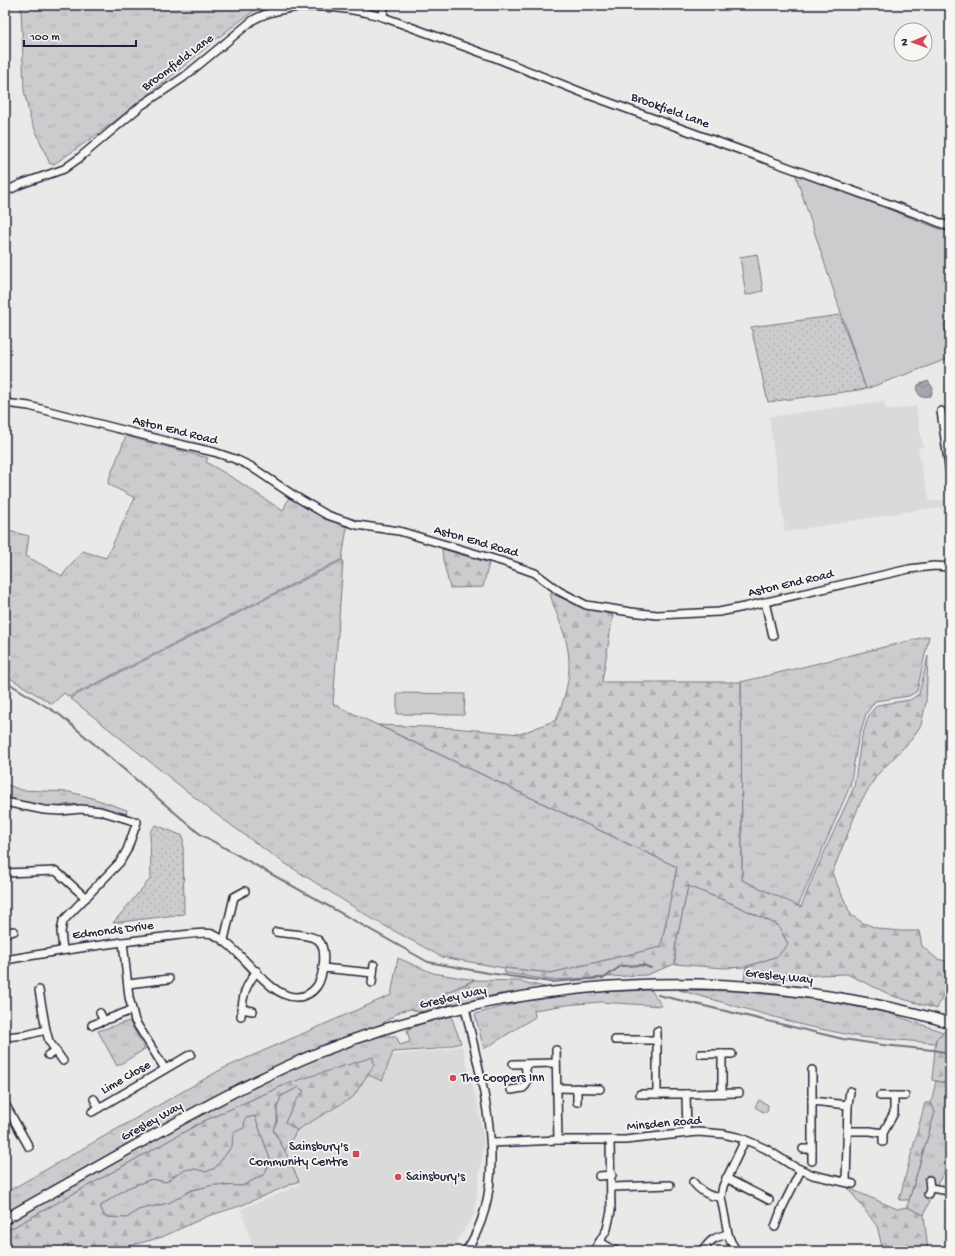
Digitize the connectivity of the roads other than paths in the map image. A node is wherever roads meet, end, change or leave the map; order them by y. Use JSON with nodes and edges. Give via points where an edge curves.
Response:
{"nodes":[{"id":1,"x":384,"y":5,"type":"edge"},
{"id":2,"x":383,"y":17,"type":"junction"},
{"id":3,"x":5,"y":192,"type":"edge"},
{"id":4,"x":950,"y":227,"type":"edge"},
{"id":5,"x":5,"y":403,"type":"edge"},
{"id":6,"x":941,"y":411,"type":"dead end"},
{"id":7,"x":950,"y":474,"type":"edge"},
{"id":8,"x":950,"y":567,"type":"edge"},
{"id":9,"x":765,"y":602,"type":"junction"},
{"id":10,"x":773,"y":636,"type":"dead end"},
{"id":11,"x":5,"y":802,"type":"edge"},
{"id":12,"x":5,"y":873,"type":"edge"},
{"id":13,"x":245,"y":891,"type":"dead end"},
{"id":14,"x":86,"y":898,"type":"junction"},
{"id":15,"x":14,"y":931,"type":"dead end"},
{"id":16,"x":276,"y":932,"type":"dead end"},
{"id":17,"x":5,"y":933,"type":"edge"},
{"id":18,"x":224,"y":940,"type":"junction"},
{"id":19,"x":123,"y":942,"type":"junction"},
{"id":20,"x":63,"y":950,"type":"junction"},
{"id":21,"x":5,"y":960,"type":"edge"},
{"id":22,"x":374,"y":965,"type":"dead end"},
{"id":23,"x":323,"y":968,"type":"junction"},
{"id":24,"x":257,"y":971,"type":"junction"},
{"id":25,"x":373,"y":973,"type":"junction"},
{"id":26,"x":169,"y":979,"type":"dead end"},
{"id":27,"x":372,"y":983,"type":"dead end"},
{"id":28,"x":128,"y":984,"type":"junction"},
{"id":29,"x":49,"y":995,"type":"dead end"},
{"id":30,"x":465,"y":1007,"type":"junction"},
{"id":31,"x":132,"y":1010,"type":"junction"},
{"id":32,"x":253,"y":1011,"type":"dead end"},
{"id":33,"x":100,"y":1013,"type":"dead end"},
{"id":34,"x":104,"y":1021,"type":"junction"},
{"id":35,"x":950,"y":1023,"type":"edge"},
{"id":36,"x":92,"y":1026,"type":"dead end"},
{"id":37,"x":46,"y":1030,"type":"junction"},
{"id":38,"x":657,"y":1031,"type":"dead end"},
{"id":39,"x":5,"y":1037,"type":"edge"},
{"id":40,"x":615,"y":1040,"type":"dead end"},
{"id":41,"x":657,"y":1040,"type":"junction"},
{"id":42,"x":556,"y":1050,"type":"dead end"},
{"id":43,"x":56,"y":1051,"type":"junction"},
{"id":44,"x":192,"y":1054,"type":"dead end"},
{"id":45,"x":700,"y":1054,"type":"dead end"},
{"id":46,"x":722,"y":1054,"type":"junction"},
{"id":47,"x":732,"y":1054,"type":"dead end"},
{"id":48,"x":48,"y":1055,"type":"dead end"},
{"id":49,"x":63,"y":1061,"type":"dead end"},
{"id":50,"x":513,"y":1064,"type":"dead end"},
{"id":51,"x":525,"y":1064,"type":"junction"},
{"id":52,"x":556,"y":1064,"type":"junction"},
{"id":53,"x":165,"y":1069,"type":"junction"},
{"id":54,"x":812,"y":1070,"type":"dead end"},
{"id":55,"x":557,"y":1088,"type":"junction"},
{"id":56,"x":577,"y":1088,"type":"junction"},
{"id":57,"x":600,"y":1089,"type":"dead end"},
{"id":58,"x":511,"y":1090,"type":"dead end"},
{"id":59,"x":850,"y":1091,"type":"dead end"},
{"id":60,"x":722,"y":1093,"type":"junction"},
{"id":61,"x":739,"y":1093,"type":"dead end"},
{"id":62,"x":640,"y":1094,"type":"dead end"},
{"id":63,"x":657,"y":1094,"type":"junction"},
{"id":64,"x":686,"y":1094,"type":"junction"},
{"id":65,"x":880,"y":1096,"type":"dead end"},
{"id":66,"x":894,"y":1096,"type":"junction"},
{"id":67,"x":904,"y":1096,"type":"dead end"},
{"id":68,"x":94,"y":1099,"type":"dead end"},
{"id":69,"x":812,"y":1101,"type":"junction"},
{"id":70,"x":577,"y":1102,"type":"dead end"},
{"id":71,"x":5,"y":1104,"type":"edge"},
{"id":72,"x":848,"y":1105,"type":"junction"},
{"id":73,"x":847,"y":1131,"type":"junction"},
{"id":74,"x":687,"y":1133,"type":"junction"},
{"id":75,"x":883,"y":1133,"type":"junction"},
{"id":76,"x":558,"y":1140,"type":"junction"},
{"id":77,"x":610,"y":1140,"type":"junction"},
{"id":78,"x":745,"y":1140,"type":"junction"},
{"id":79,"x":883,"y":1142,"type":"dead end"},
{"id":80,"x":491,"y":1143,"type":"junction"},
{"id":81,"x":29,"y":1147,"type":"dead end"},
{"id":82,"x":803,"y":1149,"type":"dead end"},
{"id":83,"x":812,"y":1149,"type":"junction"},
{"id":84,"x":812,"y":1161,"type":"dead end"},
{"id":85,"x":801,"y":1170,"type":"junction"},
{"id":86,"x":612,"y":1175,"type":"junction"},
{"id":87,"x":599,"y":1176,"type":"dead end"},
{"id":88,"x":726,"y":1178,"type":"junction"},
{"id":89,"x":693,"y":1182,"type":"dead end"},
{"id":90,"x":670,"y":1185,"type":"dead end"},
{"id":91,"x":612,"y":1187,"type":"junction"},
{"id":92,"x":929,"y":1187,"type":"dead end"},
{"id":93,"x":950,"y":1191,"type":"edge"},
{"id":94,"x":721,"y":1196,"type":"junction"},
{"id":95,"x":769,"y":1200,"type":"dead end"},
{"id":96,"x":5,"y":1219,"type":"edge"},
{"id":97,"x":775,"y":1227,"type":"dead end"},
{"id":98,"x":728,"y":1234,"type":"junction"},
{"id":99,"x":600,"y":1242,"type":"junction"},
{"id":100,"x":466,"y":1251,"type":"edge"},
{"id":101,"x":594,"y":1251,"type":"edge"},
{"id":102,"x":616,"y":1251,"type":"edge"},
{"id":103,"x":703,"y":1251,"type":"edge"},
{"id":104,"x":737,"y":1251,"type":"edge"}],
"edges":[{"from":1,"to":2,"type":"street"},
{"from":2,"to":3,"type":"street","name":"Broomfield Lane","via":[[315,7],[285,8],[262,15],[184,77],[142,105],[64,169]]},
{"from":2,"to":4,"type":"street","name":"Brookfield Lane"},
{"from":5,"to":9,"type":"street","name":"Aston End Road","via":[[29,406],[235,459],[327,515],[357,525],[399,531],[504,562],[535,573],[559,591],[586,605],[675,615],[719,612]]},
{"from":6,"to":7,"type":"street"},
{"from":8,"to":9,"type":"street","name":"Aston End Road","via":[[928,566],[909,569]]},
{"from":9,"to":10,"type":"street"},
{"from":11,"to":14,"type":"street","via":[[44,810],[100,811],[137,822],[120,862]]},
{"from":12,"to":14,"type":"street","via":[[56,871]]},
{"from":13,"to":18,"type":"street","via":[[232,894]]},
{"from":14,"to":20,"type":"street","via":[[63,921]]},
{"from":15,"to":17,"type":"street"},
{"from":16,"to":23,"type":"street","name":"Edmonds Drive","via":[[285,930],[318,940],[323,950]]},
{"from":18,"to":19,"type":"street","name":"Edmonds Drive","via":[[211,934],[188,934]]},
{"from":18,"to":24,"type":"street","name":"Edmonds Drive"},
{"from":19,"to":20,"type":"street","name":"Edmonds Drive"},
{"from":19,"to":28,"type":"street","name":"Lime Close"},
{"from":20,"to":21,"type":"street","name":"Edmonds Drive"},
{"from":22,"to":25,"type":"street"},
{"from":23,"to":24,"type":"street","name":"Edmonds Drive","via":[[314,990],[297,997],[289,996],[274,987]]},
{"from":23,"to":25,"type":"street"},
{"from":24,"to":32,"type":"street","via":[[244,993],[241,1012]]},
{"from":25,"to":27,"type":"street"},
{"from":26,"to":28,"type":"street","via":[[153,977]]},
{"from":28,"to":31,"type":"street","name":"Lime Close"},
{"from":29,"to":37,"type":"street","via":[[39,993]]},
{"from":30,"to":35,"type":"street","name":"Gresley Way","via":[[548,992],[644,984],[693,984],[771,988],[809,993],[887,1007]]},
{"from":30,"to":80,"type":"street","via":[[483,1087]]},
{"from":30,"to":96,"type":"street","name":"Gresley Way","via":[[390,1027],[319,1053],[254,1081]]},
{"from":31,"to":34,"type":"street"},
{"from":31,"to":53,"type":"street","name":"Lime Close","via":[[135,1020]]},
{"from":33,"to":34,"type":"street"},
{"from":34,"to":36,"type":"street"},
{"from":37,"to":39,"type":"street"},
{"from":37,"to":43,"type":"street","via":[[49,1041]]},
{"from":38,"to":41,"type":"street"},
{"from":40,"to":41,"type":"street"},
{"from":41,"to":63,"type":"street"},
{"from":42,"to":52,"type":"street"},
{"from":43,"to":48,"type":"street"},
{"from":43,"to":49,"type":"street"},
{"from":44,"to":53,"type":"street","name":"Lime Close","via":[[181,1055]]},
{"from":45,"to":46,"type":"street"},
{"from":46,"to":47,"type":"street"},
{"from":46,"to":60,"type":"street"},
{"from":50,"to":51,"type":"street"},
{"from":51,"to":52,"type":"street"},
{"from":51,"to":58,"type":"street","via":[[526,1085]]},
{"from":52,"to":55,"type":"street"},
{"from":53,"to":68,"type":"street","name":"Lime Close","via":[[96,1110]]},
{"from":54,"to":69,"type":"street"},
{"from":55,"to":56,"type":"street"},
{"from":55,"to":76,"type":"street"},
{"from":56,"to":57,"type":"street"},
{"from":56,"to":70,"type":"street"},
{"from":59,"to":72,"type":"street"},
{"from":60,"to":61,"type":"street"},
{"from":60,"to":64,"type":"street"},
{"from":62,"to":63,"type":"street"},
{"from":63,"to":64,"type":"street"},
{"from":64,"to":74,"type":"street"},
{"from":65,"to":66,"type":"street"},
{"from":66,"to":67,"type":"street"},
{"from":66,"to":75,"type":"street","via":[[894,1112]]},
{"from":69,"to":72,"type":"street"},
{"from":69,"to":83,"type":"street"},
{"from":71,"to":81,"type":"street","via":[[27,1137]]},
{"from":72,"to":73,"type":"street"},
{"from":73,"to":75,"type":"street"},
{"from":73,"to":85,"type":"street","name":"Minsden Road","via":[[850,1183],[823,1178]]},
{"from":74,"to":77,"type":"street","name":"Minsden Road"},
{"from":74,"to":78,"type":"street","name":"Minsden Road","via":[[710,1132]]},
{"from":75,"to":79,"type":"street"},
{"from":76,"to":77,"type":"street","name":"Minsden Road"},
{"from":76,"to":80,"type":"street","name":"Minsden Road"},
{"from":77,"to":86,"type":"street"},
{"from":78,"to":85,"type":"street","name":"Minsden Road"},
{"from":78,"to":88,"type":"street"},
{"from":80,"to":100,"type":"street","via":[[490,1176],[484,1216]]},
{"from":82,"to":83,"type":"street"},
{"from":83,"to":84,"type":"street"},
{"from":85,"to":97,"type":"street"},
{"from":86,"to":87,"type":"street"},
{"from":86,"to":91,"type":"street"},
{"from":88,"to":94,"type":"street"},
{"from":88,"to":95,"type":"street"},
{"from":89,"to":94,"type":"street","via":[[704,1193]]},
{"from":90,"to":91,"type":"street"},
{"from":91,"to":99,"type":"street","via":[[610,1220]]},
{"from":92,"to":93,"type":"street"},
{"from":94,"to":98,"type":"street"},
{"from":98,"to":103,"type":"street","via":[[713,1238]]},
{"from":98,"to":104,"type":"street"},
{"from":99,"to":101,"type":"street"},
{"from":99,"to":102,"type":"street"}]}
